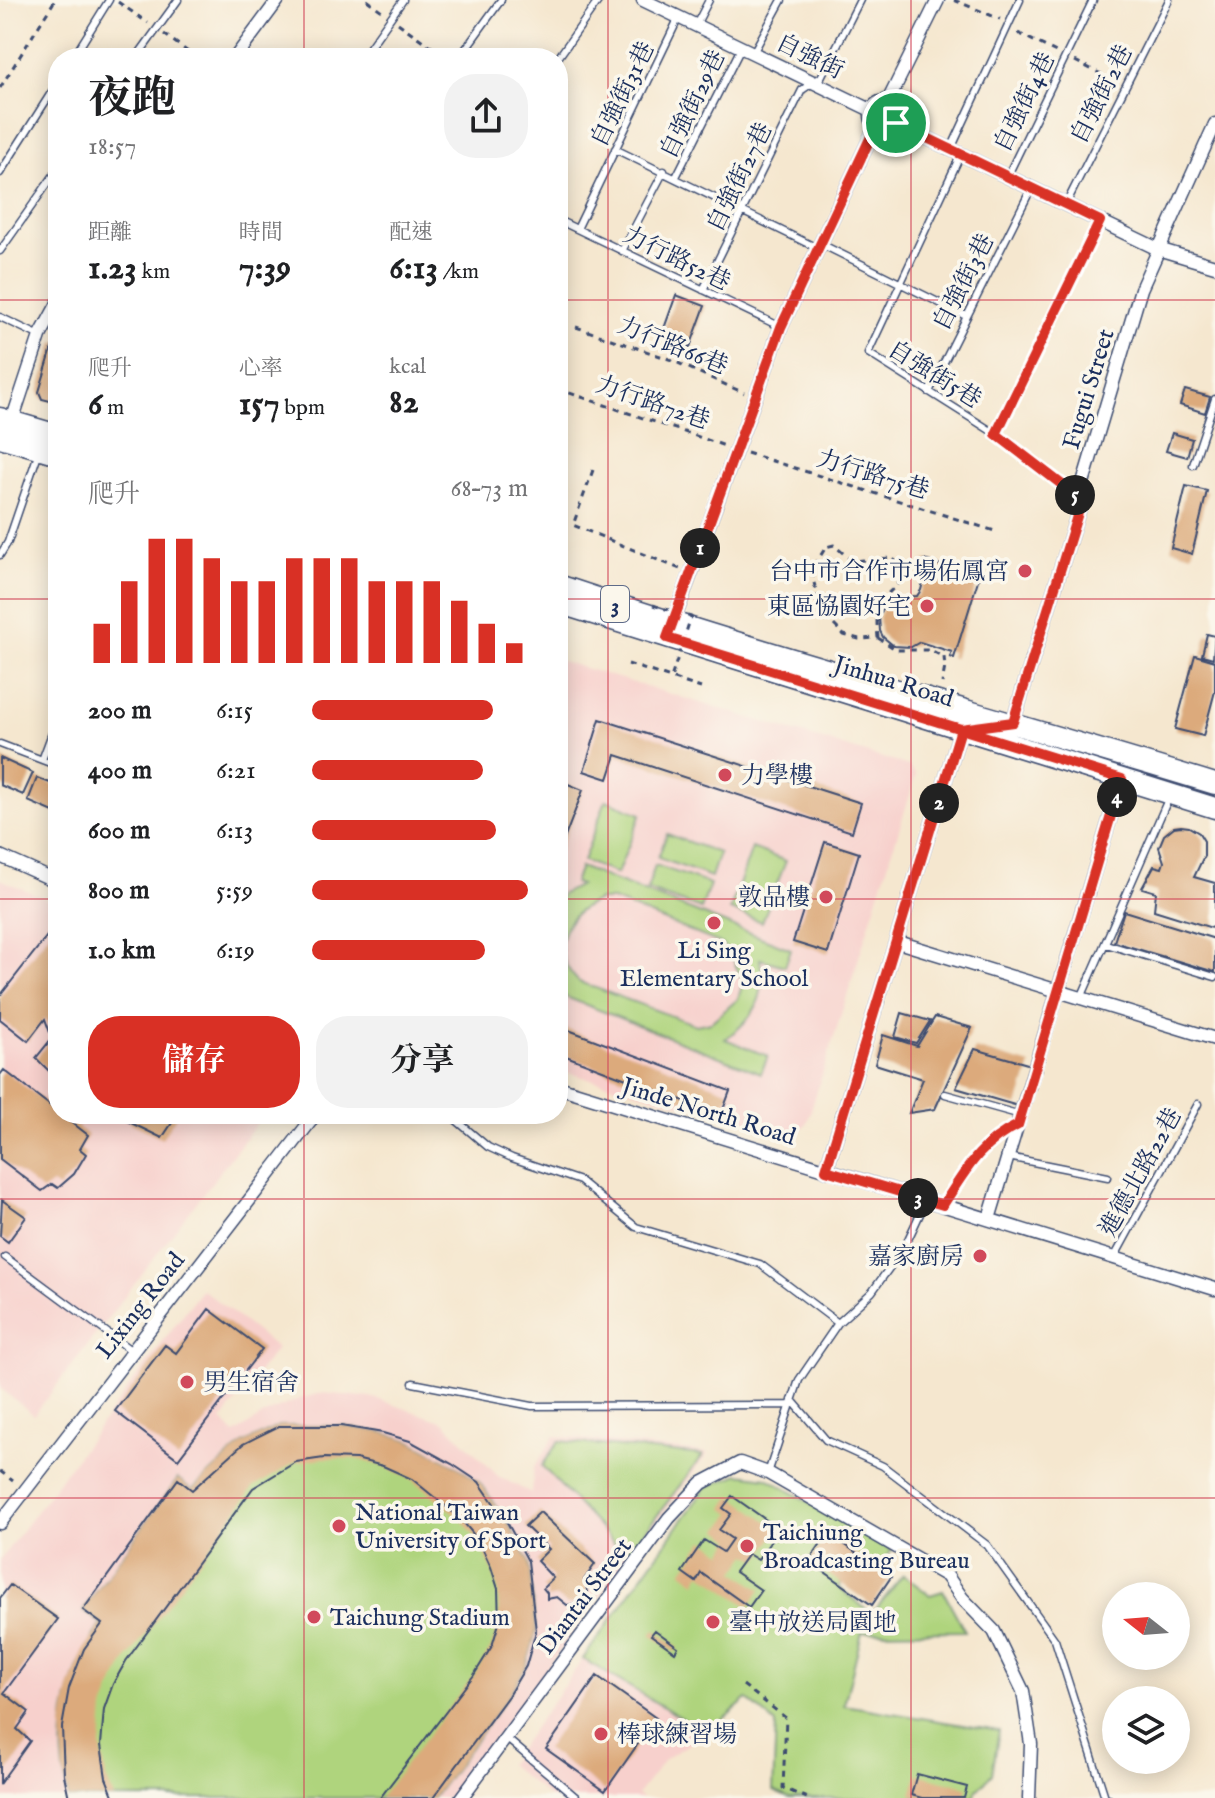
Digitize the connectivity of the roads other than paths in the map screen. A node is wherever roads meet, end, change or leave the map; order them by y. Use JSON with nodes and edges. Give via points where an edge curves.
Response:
{"nodes":[{"id":1,"x":109,"y":0,"type":"edge"},
{"id":2,"x":178,"y":0,"type":"edge"},
{"id":3,"x":278,"y":0,"type":"edge"},
{"id":4,"x":403,"y":0,"type":"edge"},
{"id":5,"x":501,"y":0,"type":"edge"},
{"id":6,"x":599,"y":0,"type":"edge"},
{"id":7,"x":643,"y":0,"type":"edge"},
{"id":8,"x":709,"y":0,"type":"edge"},
{"id":9,"x":782,"y":0,"type":"edge"},
{"id":10,"x":860,"y":0,"type":"edge"},
{"id":11,"x":938,"y":0,"type":"edge"},
{"id":12,"x":1020,"y":0,"type":"edge"},
{"id":13,"x":1093,"y":0,"type":"edge"},
{"id":14,"x":1169,"y":0,"type":"edge"},
{"id":15,"x":679,"y":17,"type":"junction"},
{"id":16,"x":696,"y":26,"type":"junction"},
{"id":17,"x":79,"y":48,"type":"edge"},
{"id":18,"x":143,"y":48,"type":"edge"},
{"id":19,"x":242,"y":48,"type":"edge"},
{"id":20,"x":369,"y":48,"type":"edge"},
{"id":21,"x":466,"y":48,"type":"edge"},
{"id":22,"x":565,"y":48,"type":"edge"},
{"id":23,"x":747,"y":50,"type":"junction"},
{"id":24,"x":812,"y":83,"type":"junction"},
{"id":25,"x":48,"y":98,"type":"edge"},
{"id":26,"x":888,"y":101,"type":"junction"},
{"id":27,"x":871,"y":110,"type":"junction"},
{"id":28,"x":896,"y":123,"type":"junction"},
{"id":29,"x":1215,"y":124,"type":"edge"},
{"id":30,"x":876,"y":126,"type":"junction"},
{"id":31,"x":615,"y":149,"type":"junction"},
{"id":32,"x":956,"y":152,"type":"junction"},
{"id":33,"x":664,"y":171,"type":"junction"},
{"id":34,"x":0,"y":173,"type":"edge"},
{"id":35,"x":676,"y":177,"type":"junction"},
{"id":36,"x":1007,"y":177,"type":"junction"},
{"id":37,"x":48,"y":183,"type":"edge"},
{"id":38,"x":1031,"y":189,"type":"junction"},
{"id":39,"x":1065,"y":205,"type":"junction"},
{"id":40,"x":743,"y":210,"type":"junction"},
{"id":41,"x":1100,"y":221,"type":"junction"},
{"id":42,"x":568,"y":225,"type":"edge"},
{"id":43,"x":577,"y":229,"type":"junction"},
{"id":44,"x":818,"y":246,"type":"junction"},
{"id":45,"x":1158,"y":249,"type":"junction"},
{"id":46,"x":0,"y":251,"type":"edge"},
{"id":47,"x":622,"y":251,"type":"junction"},
{"id":48,"x":1215,"y":266,"type":"edge"},
{"id":49,"x":899,"y":285,"type":"junction"},
{"id":50,"x":703,"y":290,"type":"junction"},
{"id":51,"x":966,"y":316,"type":"junction"},
{"id":52,"x":0,"y":317,"type":"edge"},
{"id":53,"x":48,"y":321,"type":"edge"},
{"id":54,"x":781,"y":327,"type":"junction"},
{"id":55,"x":40,"y":336,"type":"junction"},
{"id":56,"x":929,"y":392,"type":"junction"},
{"id":57,"x":1215,"y":399,"type":"edge"},
{"id":58,"x":4,"y":429,"type":"edge"},
{"id":59,"x":48,"y":434,"type":"edge"},
{"id":60,"x":996,"y":434,"type":"junction"},
{"id":61,"x":48,"y":451,"type":"edge"},
{"id":62,"x":48,"y":454,"type":"edge"},
{"id":63,"x":1193,"y":465,"type":"dead end"},
{"id":64,"x":1082,"y":500,"type":"junction"},
{"id":65,"x":0,"y":555,"type":"edge"},
{"id":66,"x":568,"y":589,"type":"edge"},
{"id":67,"x":568,"y":606,"type":"edge"},
{"id":68,"x":670,"y":631,"type":"junction"},
{"id":69,"x":1013,"y":722,"type":"junction"},
{"id":70,"x":961,"y":729,"type":"junction"},
{"id":71,"x":0,"y":744,"type":"edge"},
{"id":72,"x":48,"y":744,"type":"edge"},
{"id":73,"x":42,"y":760,"type":"junction"},
{"id":74,"x":48,"y":762,"type":"edge"},
{"id":75,"x":1122,"y":779,"type":"junction"},
{"id":76,"x":1215,"y":784,"type":"edge"},
{"id":77,"x":1170,"y":794,"type":"junction"},
{"id":78,"x":1215,"y":808,"type":"edge"},
{"id":79,"x":0,"y":856,"type":"edge"},
{"id":80,"x":48,"y":878,"type":"edge"},
{"id":81,"x":898,"y":942,"type":"junction"},
{"id":82,"x":1106,"y":944,"type":"junction"},
{"id":83,"x":1215,"y":977,"type":"edge"},
{"id":84,"x":1060,"y":992,"type":"junction"},
{"id":85,"x":1081,"y":998,"type":"junction"},
{"id":86,"x":1215,"y":1039,"type":"edge"},
{"id":87,"x":568,"y":1090,"type":"edge"},
{"id":88,"x":945,"y":1094,"type":"dead end"},
{"id":89,"x":1198,"y":1104,"type":"dead end"},
{"id":90,"x":1020,"y":1120,"type":"junction"},
{"id":91,"x":308,"y":1124,"type":"edge"},
{"id":92,"x":461,"y":1124,"type":"edge"},
{"id":93,"x":1008,"y":1157,"type":"junction"},
{"id":94,"x":826,"y":1170,"type":"junction"},
{"id":95,"x":1108,"y":1177,"type":"dead end"},
{"id":96,"x":926,"y":1201,"type":"junction"},
{"id":97,"x":943,"y":1205,"type":"junction"},
{"id":98,"x":989,"y":1219,"type":"junction"},
{"id":99,"x":5,"y":1257,"type":"dead end"},
{"id":100,"x":1114,"y":1258,"type":"junction"},
{"id":101,"x":1215,"y":1289,"type":"edge"},
{"id":102,"x":838,"y":1323,"type":"junction"},
{"id":103,"x":132,"y":1351,"type":"junction"},
{"id":104,"x":413,"y":1383,"type":"dead end"},
{"id":105,"x":792,"y":1402,"type":"junction"},
{"id":106,"x":768,"y":1473,"type":"junction"},
{"id":107,"x":0,"y":1523,"type":"edge"},
{"id":108,"x":506,"y":1738,"type":"junction"},
{"id":109,"x":461,"y":1798,"type":"edge"},
{"id":110,"x":577,"y":1798,"type":"edge"},
{"id":111,"x":1029,"y":1798,"type":"edge"},
{"id":112,"x":1108,"y":1798,"type":"edge"}],
"edges":[{"from":1,"to":17,"type":"lane"},
{"from":2,"to":18,"type":"lane"},
{"from":3,"to":19,"type":"street"},
{"from":4,"to":20,"type":"lane"},
{"from":5,"to":21,"type":"lane"},
{"from":6,"to":22,"type":"lane"},
{"from":7,"to":15,"type":"street","name":"自強街"},
{"from":8,"to":16,"type":"lane"},
{"from":9,"to":23,"type":"lane","name":"自強街29巷"},
{"from":10,"to":24,"type":"lane","name":"自強街27巷","via":[[821,77]]},
{"from":11,"to":26,"type":"street"},
{"from":12,"to":32,"type":"lane","name":"自強街5巷"},
{"from":13,"to":36,"type":"lane","name":"自強街4巷"},
{"from":14,"to":39,"type":"lane","name":"自強街2巷"},
{"from":15,"to":16,"type":"street","name":"自強街"},
{"from":15,"to":31,"type":"lane","name":"自強街31巷"},
{"from":16,"to":23,"type":"street","name":"自強街"},
{"from":23,"to":24,"type":"street","name":"自強街"},
{"from":23,"to":35,"type":"lane","name":"自強街29巷"},
{"from":24,"to":27,"type":"street","name":"自強街"},
{"from":24,"to":40,"type":"lane","name":"自強街27巷","via":[[802,90]]},
{"from":25,"to":34,"type":"lane"},
{"from":26,"to":27,"type":"street"},
{"from":26,"to":28,"type":"street","via":[[899,112]]},
{"from":27,"to":30,"type":"street"},
{"from":28,"to":30,"type":"street","via":[[887,129]]},
{"from":28,"to":32,"type":"street"},
{"from":29,"to":45,"type":"street","name":"Fugui Street"},
{"from":30,"to":44,"type":"street"},
{"from":31,"to":33,"type":"lane"},
{"from":31,"to":43,"type":"lane","name":"自強街31巷"},
{"from":32,"to":36,"type":"street"},
{"from":32,"to":49,"type":"lane","name":"自強街5巷"},
{"from":33,"to":35,"type":"lane"},
{"from":33,"to":47,"type":"lane","name":"自強街29巷"},
{"from":35,"to":40,"type":"lane"},
{"from":36,"to":38,"type":"street"},
{"from":37,"to":46,"type":"lane"},
{"from":38,"to":39,"type":"street"},
{"from":38,"to":51,"type":"lane","name":"自強街3巷"},
{"from":39,"to":41,"type":"street"},
{"from":40,"to":44,"type":"lane"},
{"from":40,"to":50,"type":"lane","name":"自強街27巷"},
{"from":41,"to":45,"type":"street"},
{"from":41,"to":60,"type":"lane"},
{"from":42,"to":43,"type":"lane","name":"力行路52巷"},
{"from":43,"to":47,"type":"lane","name":"力行路52巷"},
{"from":44,"to":49,"type":"lane"},
{"from":44,"to":54,"type":"street"},
{"from":45,"to":48,"type":"street"},
{"from":45,"to":64,"type":"street","name":"Fugui Street","via":[[1131,319]]},
{"from":47,"to":50,"type":"lane","name":"力行路52巷"},
{"from":49,"to":51,"type":"lane"},
{"from":49,"to":56,"type":"lane","name":"自強街5巷","via":[[868,353]]},
{"from":50,"to":54,"type":"lane","name":"力行路52巷"},
{"from":51,"to":56,"type":"lane","name":"自強街3巷"},
{"from":52,"to":55,"type":"lane"},
{"from":53,"to":55,"type":"street"},
{"from":54,"to":68,"type":"street"},
{"from":55,"to":58,"type":"street"},
{"from":56,"to":60,"type":"lane","name":"自強街5巷"},
{"from":57,"to":63,"type":"lane"},
{"from":58,"to":59,"type":"main road"},
{"from":58,"to":61,"type":"main road"},
{"from":60,"to":64,"type":"lane","name":"自強街5巷"},
{"from":62,"to":65,"type":"lane"},
{"from":64,"to":69,"type":"street","name":"Fugui Street"},
{"from":66,"to":68,"type":"main road","name":"Jinhua Road","number":"3"},
{"from":67,"to":68,"type":"main road","name":"Jinhua Road","number":"3"},
{"from":68,"to":69,"type":"main road","name":"Jinhua Road","number":"3"},
{"from":68,"to":70,"type":"main road","name":"Jinhua Road","number":"3"},
{"from":69,"to":70,"type":"street"},
{"from":69,"to":76,"type":"main road","name":"Jinhua Road","number":"3"},
{"from":70,"to":75,"type":"main road","name":"Jinhua Road","number":"3"},
{"from":70,"to":81,"type":"street"},
{"from":71,"to":73,"type":"lane"},
{"from":72,"to":73,"type":"lane"},
{"from":73,"to":74,"type":"lane"},
{"from":75,"to":77,"type":"main road","name":"Jinhua Road","number":"3"},
{"from":75,"to":84,"type":"street"},
{"from":77,"to":78,"type":"main road","name":"Jinhua Road","number":"3"},
{"from":77,"to":82,"type":"lane"},
{"from":79,"to":80,"type":"street"},
{"from":81,"to":84,"type":"street"},
{"from":81,"to":94,"type":"street"},
{"from":82,"to":83,"type":"lane"},
{"from":82,"to":85,"type":"lane"},
{"from":84,"to":85,"type":"street"},
{"from":84,"to":90,"type":"street"},
{"from":85,"to":86,"type":"street"},
{"from":87,"to":94,"type":"street","name":"Jinde North Road"},
{"from":88,"to":90,"type":"lane"},
{"from":89,"to":100,"type":"lane","name":"進德北路22巷"},
{"from":90,"to":93,"type":"street"},
{"from":90,"to":97,"type":"lane","via":[[981,1149]]},
{"from":91,"to":103,"type":"street","name":"Lixing Road"},
{"from":92,"to":102,"type":"lane","via":[[488,1147],[580,1181],[636,1227],[760,1264]]},
{"from":93,"to":95,"type":"lane"},
{"from":93,"to":98,"type":"street"},
{"from":94,"to":96,"type":"street","name":"Jinde North Road"},
{"from":96,"to":97,"type":"street","name":"Jinde North Road"},
{"from":96,"to":102,"type":"lane","via":[[905,1246],[872,1292]]},
{"from":97,"to":98,"type":"street","name":"Jinde North Road"},
{"from":98,"to":100,"type":"street","name":"Jinde North Road"},
{"from":99,"to":103,"type":"lane"},
{"from":100,"to":101,"type":"street","name":"Jinde North Road"},
{"from":102,"to":105,"type":"lane","via":[[799,1380]]},
{"from":103,"to":107,"type":"street","name":"Lixing Road"},
{"from":104,"to":105,"type":"lane","via":[[532,1406]]},
{"from":105,"to":106,"type":"lane"},
{"from":105,"to":112,"type":"lane","via":[[826,1440],[883,1466],[987,1545],[1055,1640]]},
{"from":106,"to":108,"type":"street","name":"Diantai Street","via":[[740,1463],[702,1483],[669,1518]]},
{"from":106,"to":111,"type":"street","via":[[947,1576],[994,1631],[1023,1691],[1031,1744]]},
{"from":108,"to":109,"type":"street","name":"Diantai Street"},
{"from":108,"to":110,"type":"lane"}]}
